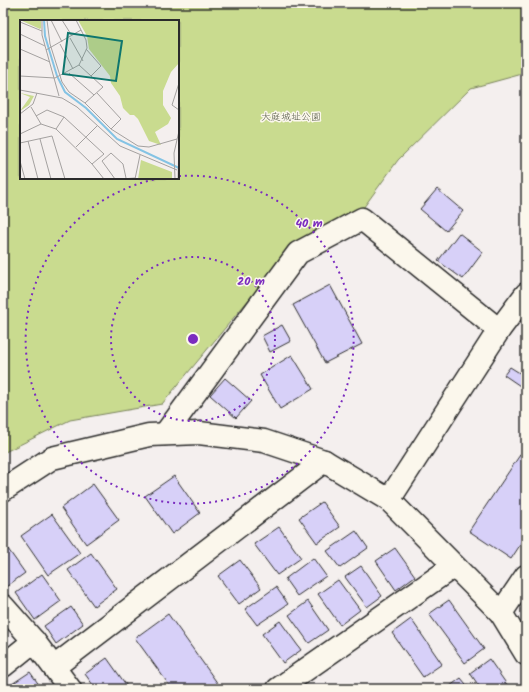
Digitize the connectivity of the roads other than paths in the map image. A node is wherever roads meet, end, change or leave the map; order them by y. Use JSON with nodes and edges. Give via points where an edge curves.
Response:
{"nodes":[{"id":1,"x":526,"y":294,"type":"edge"},
{"id":2,"x":499,"y":330,"type":"junction"},
{"id":3,"x":165,"y":434,"type":"junction"},
{"id":4,"x":324,"y":461,"type":"junction"},
{"id":5,"x":3,"y":490,"type":"edge"},
{"id":6,"x":389,"y":500,"type":"junction"},
{"id":7,"x":454,"y":566,"type":"junction"},
{"id":8,"x":526,"y":576,"type":"edge"},
{"id":9,"x":3,"y":606,"type":"edge"},
{"id":10,"x":501,"y":613,"type":"junction"},
{"id":11,"x":34,"y":641,"type":"junction"},
{"id":12,"x":526,"y":654,"type":"edge"},
{"id":13,"x":3,"y":666,"type":"edge"},
{"id":14,"x":54,"y":667,"type":"junction"},
{"id":15,"x":70,"y":689,"type":"edge"},
{"id":16,"x":278,"y":689,"type":"edge"}],
"edges":[{"from":1,"to":2,"type":"street"},
{"from":2,"to":3,"type":"street","via":[[362,219],[298,253]]},
{"from":2,"to":6,"type":"street"},
{"from":3,"to":4,"type":"street","via":[[199,433],[264,441]]},
{"from":3,"to":5,"type":"street","via":[[149,435],[52,458]]},
{"from":4,"to":6,"type":"street"},
{"from":4,"to":14,"type":"street"},
{"from":6,"to":7,"type":"street"},
{"from":7,"to":10,"type":"street"},
{"from":7,"to":16,"type":"street"},
{"from":8,"to":10,"type":"street"},
{"from":9,"to":11,"type":"street"},
{"from":10,"to":12,"type":"street"},
{"from":11,"to":13,"type":"street"},
{"from":11,"to":14,"type":"street"},
{"from":14,"to":15,"type":"street"}]}
